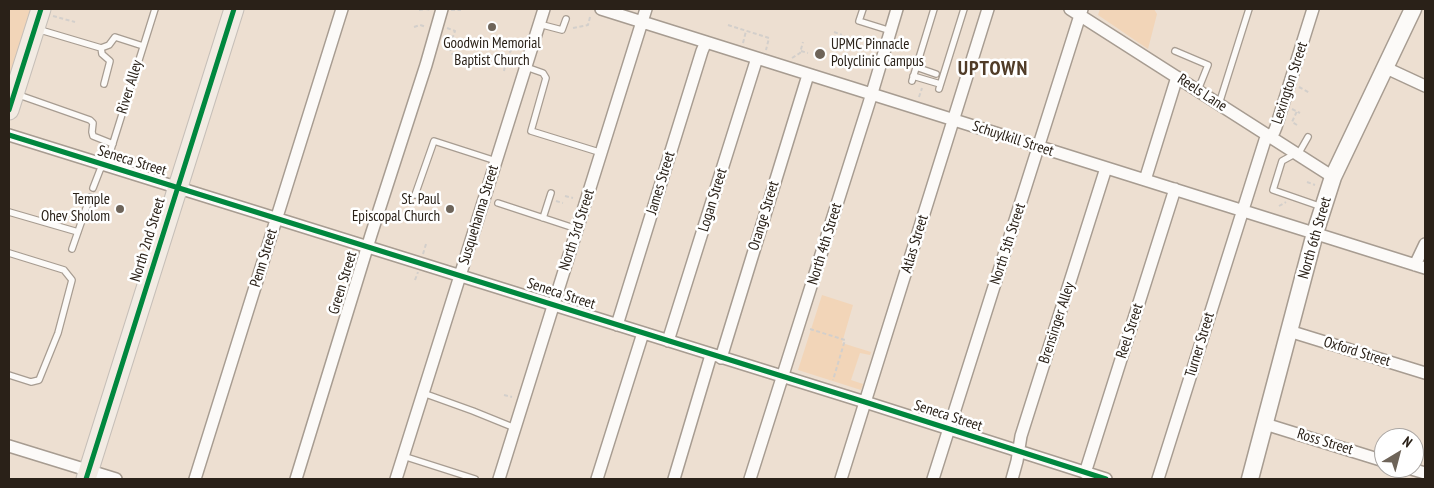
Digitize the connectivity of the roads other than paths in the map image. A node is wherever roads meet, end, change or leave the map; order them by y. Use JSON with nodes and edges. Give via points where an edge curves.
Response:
{"nodes":[{"id":1,"x":155,"y":9,"type":"edge"},
{"id":2,"x":234,"y":9,"type":"edge"},
{"id":3,"x":342,"y":9,"type":"edge"},
{"id":4,"x":544,"y":9,"type":"edge"},
{"id":5,"x":601,"y":9,"type":"edge"},
{"id":6,"x":646,"y":9,"type":"edge"},
{"id":7,"x":863,"y":9,"type":"edge"},
{"id":8,"x":897,"y":9,"type":"edge"},
{"id":9,"x":934,"y":9,"type":"edge"},
{"id":10,"x":964,"y":9,"type":"edge"},
{"id":11,"x":988,"y":9,"type":"edge"},
{"id":12,"x":1249,"y":9,"type":"edge"},
{"id":13,"x":1313,"y":9,"type":"edge"},
{"id":14,"x":1413,"y":9,"type":"edge"},
{"id":15,"x":438,"y":10,"type":"edge"},
{"id":16,"x":1077,"y":11,"type":"edge"},
{"id":17,"x":46,"y":12,"type":"edge"},
{"id":18,"x":566,"y":19,"type":"dead end"},
{"id":19,"x":642,"y":21,"type":"junction"},
{"id":20,"x":539,"y":24,"type":"junction"},
{"id":21,"x":35,"y":29,"type":"junction"},
{"id":22,"x":890,"y":31,"type":"junction"},
{"id":23,"x":706,"y":42,"type":"junction"},
{"id":24,"x":143,"y":46,"type":"junction"},
{"id":25,"x":101,"y":48,"type":"junction"},
{"id":26,"x":1175,"y":51,"type":"dead end"},
{"id":27,"x":761,"y":55,"type":"junction"},
{"id":28,"x":525,"y":67,"type":"junction"},
{"id":29,"x":916,"y":67,"type":"junction"},
{"id":30,"x":1384,"y":67,"type":"junction"},
{"id":31,"x":936,"y":74,"type":"dead end"},
{"id":32,"x":808,"y":75,"type":"junction"},
{"id":33,"x":1177,"y":77,"type":"junction"},
{"id":34,"x":104,"y":84,"type":"dead end"},
{"id":35,"x":1425,"y":86,"type":"edge"},
{"id":36,"x":1198,"y":90,"type":"junction"},
{"id":37,"x":872,"y":95,"type":"junction"},
{"id":38,"x":11,"y":102,"type":"edge"},
{"id":39,"x":1218,"y":104,"type":"junction"},
{"id":40,"x":952,"y":120,"type":"junction"},
{"id":41,"x":9,"y":135,"type":"edge"},
{"id":42,"x":1269,"y":136,"type":"junction"},
{"id":43,"x":1308,"y":137,"type":"dead end"},
{"id":44,"x":113,"y":144,"type":"junction"},
{"id":45,"x":1038,"y":147,"type":"junction"},
{"id":46,"x":602,"y":153,"type":"junction"},
{"id":47,"x":1296,"y":154,"type":"junction"},
{"id":48,"x":496,"y":161,"type":"junction"},
{"id":49,"x":104,"y":165,"type":"junction"},
{"id":50,"x":1106,"y":168,"type":"junction"},
{"id":51,"x":1333,"y":178,"type":"junction"},
{"id":52,"x":1145,"y":180,"type":"junction"},
{"id":53,"x":93,"y":188,"type":"dead end"},
{"id":54,"x":177,"y":188,"type":"junction"},
{"id":55,"x":1175,"y":190,"type":"junction"},
{"id":56,"x":550,"y":192,"type":"dead end"},
{"id":57,"x":415,"y":195,"type":"dead end"},
{"id":58,"x":90,"y":197,"type":"dead end"},
{"id":59,"x":498,"y":203,"type":"dead end"},
{"id":60,"x":1323,"y":207,"type":"junction"},
{"id":61,"x":1242,"y":210,"type":"junction"},
{"id":62,"x":9,"y":212,"type":"edge"},
{"id":63,"x":277,"y":218,"type":"junction"},
{"id":64,"x":543,"y":218,"type":"junction"},
{"id":65,"x":577,"y":229,"type":"junction"},
{"id":66,"x":78,"y":232,"type":"junction"},
{"id":67,"x":1315,"y":233,"type":"junction"},
{"id":68,"x":1425,"y":244,"type":"edge"},
{"id":69,"x":367,"y":247,"type":"junction"},
{"id":70,"x":72,"y":249,"type":"dead end"},
{"id":71,"x":9,"y":253,"type":"edge"},
{"id":72,"x":1420,"y":266,"type":"edge"},
{"id":73,"x":460,"y":276,"type":"junction"},
{"id":74,"x":553,"y":305,"type":"junction"},
{"id":75,"x":616,"y":325,"type":"junction"},
{"id":76,"x":1289,"y":331,"type":"junction"},
{"id":77,"x":643,"y":333,"type":"junction"},
{"id":78,"x":668,"y":341,"type":"junction"},
{"id":79,"x":716,"y":356,"type":"junction"},
{"id":80,"x":1425,"y":373,"type":"edge"},
{"id":81,"x":9,"y":375,"type":"edge"},
{"id":82,"x":783,"y":377,"type":"junction"},
{"id":83,"x":423,"y":393,"type":"junction"},
{"id":84,"x":865,"y":402,"type":"junction"},
{"id":85,"x":1265,"y":424,"type":"junction"},
{"id":86,"x":514,"y":428,"type":"junction"},
{"id":87,"x":949,"y":429,"type":"junction"},
{"id":88,"x":9,"y":446,"type":"edge"},
{"id":89,"x":1019,"y":452,"type":"junction"},
{"id":90,"x":403,"y":456,"type":"junction"},
{"id":91,"x":1374,"y":458,"type":"edge"},
{"id":92,"x":1085,"y":472,"type":"junction"},
{"id":93,"x":87,"y":475,"type":"edge"},
{"id":94,"x":472,"y":478,"type":"edge"},
{"id":95,"x":116,"y":479,"type":"edge"},
{"id":96,"x":195,"y":479,"type":"edge"},
{"id":97,"x":296,"y":479,"type":"edge"},
{"id":98,"x":396,"y":479,"type":"edge"},
{"id":99,"x":498,"y":479,"type":"edge"},
{"id":100,"x":597,"y":479,"type":"edge"},
{"id":101,"x":674,"y":479,"type":"edge"},
{"id":102,"x":750,"y":479,"type":"edge"},
{"id":103,"x":841,"y":479,"type":"edge"},
{"id":104,"x":933,"y":479,"type":"edge"},
{"id":105,"x":1012,"y":479,"type":"edge"},
{"id":106,"x":1106,"y":479,"type":"edge"},
{"id":107,"x":1158,"y":479,"type":"edge"},
{"id":108,"x":1250,"y":479,"type":"edge"}],
"edges":[{"from":1,"to":24,"type":"lane","name":"River Alley"},
{"from":2,"to":54,"type":"main road","name":"North 2nd Street"},
{"from":3,"to":63,"type":"street","name":"Penn Street"},
{"from":4,"to":20,"type":"street","name":"Susquehanna Street"},
{"from":5,"to":19,"type":"street","name":"Schuylkill Street"},
{"from":6,"to":19,"type":"street","name":"North 3rd Street"},
{"from":7,"to":22,"type":"lane","via":[[859,21]]},
{"from":8,"to":22,"type":"street","name":"North 4th Street"},
{"from":9,"to":29,"type":"lane"},
{"from":10,"to":29,"type":"lane","via":[[940,87],[913,78]]},
{"from":11,"to":40,"type":"street","name":"Atlas Street"},
{"from":12,"to":39,"type":"lane"},
{"from":13,"to":42,"type":"street","name":"Lexington Street","via":[[1276,127]]},
{"from":14,"to":30,"type":"main road","name":"North 6th Street"},
{"from":15,"to":69,"type":"street","name":"Green Street","via":[[426,65]]},
{"from":16,"to":33,"type":"street","name":"Reels Lane"},
{"from":16,"to":45,"type":"street","name":"North 5th Street"},
{"from":17,"to":21,"type":"main road"},
{"from":18,"to":20,"type":"lane","via":[[562,30]]},
{"from":19,"to":23,"type":"street","name":"Schuylkill Street"},
{"from":19,"to":46,"type":"street","name":"North 3rd Street"},
{"from":20,"to":28,"type":"street","name":"Susquehanna Street"},
{"from":21,"to":25,"type":"lane"},
{"from":21,"to":38,"type":"main road"},
{"from":22,"to":37,"type":"street","name":"North 4th Street"},
{"from":23,"to":27,"type":"street","name":"Schuylkill Street"},
{"from":23,"to":75,"type":"street","name":"James Street"},
{"from":24,"to":25,"type":"lane","via":[[115,37],[109,45]]},
{"from":24,"to":44,"type":"lane","name":"River Alley"},
{"from":25,"to":34,"type":"lane","via":[[102,54],[110,61]]},
{"from":26,"to":36,"type":"lane","via":[[1208,65]]},
{"from":27,"to":32,"type":"street","name":"Schuylkill Street"},
{"from":27,"to":78,"type":"street","name":"Logan Street"},
{"from":28,"to":46,"type":"lane","via":[[543,73],[546,78],[531,131]]},
{"from":28,"to":48,"type":"street","name":"Susquehanna Street"},
{"from":29,"to":31,"type":"lane"},
{"from":30,"to":35,"type":"street"},
{"from":30,"to":51,"type":"main road","name":"North 6th Street"},
{"from":32,"to":37,"type":"street","name":"Schuylkill Street"},
{"from":32,"to":79,"type":"street","name":"Orange Street"},
{"from":33,"to":36,"type":"street","name":"Reels Lane"},
{"from":33,"to":52,"type":"street"},
{"from":36,"to":39,"type":"street","name":"Reels Lane"},
{"from":37,"to":40,"type":"street","name":"Schuylkill Street"},
{"from":37,"to":82,"type":"street","name":"North 4th Street"},
{"from":38,"to":44,"type":"lane","via":[[90,120],[93,136]]},
{"from":39,"to":42,"type":"street","name":"Reels Lane"},
{"from":40,"to":45,"type":"street","name":"Schuylkill Street"},
{"from":40,"to":84,"type":"street","name":"Atlas Street"},
{"from":41,"to":49,"type":"street","name":"Seneca Street"},
{"from":42,"to":47,"type":"street","name":"Reels Lane"},
{"from":42,"to":61,"type":"street","name":"Lexington Street"},
{"from":43,"to":47,"type":"lane"},
{"from":44,"to":49,"type":"lane","name":"River Alley"},
{"from":45,"to":50,"type":"street","name":"Schuylkill Street"},
{"from":45,"to":87,"type":"street","name":"North 5th Street"},
{"from":46,"to":65,"type":"street","name":"North 3rd Street"},
{"from":47,"to":51,"type":"street","name":"Reels Lane"},
{"from":47,"to":60,"type":"lane","via":[[1282,161],[1273,190]]},
{"from":48,"to":57,"type":"lane","via":[[434,141]]},
{"from":48,"to":73,"type":"street","name":"Susquehanna Street"},
{"from":49,"to":53,"type":"lane","name":"River Alley"},
{"from":49,"to":54,"type":"street","name":"Seneca Street"},
{"from":50,"to":52,"type":"street","name":"Schuylkill Street"},
{"from":50,"to":89,"type":"street","name":"Brensinger Alley"},
{"from":51,"to":60,"type":"main road","name":"North 6th Street"},
{"from":52,"to":55,"type":"street","name":"Schuylkill Street"},
{"from":54,"to":63,"type":"street","name":"Seneca Street"},
{"from":54,"to":93,"type":"main road","name":"North 2nd Street"},
{"from":55,"to":61,"type":"street","name":"Schuylkill Street"},
{"from":55,"to":92,"type":"street","name":"Reel Street"},
{"from":56,"to":64,"type":"lane"},
{"from":58,"to":66,"type":"lane"},
{"from":59,"to":64,"type":"lane"},
{"from":60,"to":67,"type":"main road","name":"North 6th Street"},
{"from":61,"to":67,"type":"street","name":"Schuylkill Street"},
{"from":61,"to":107,"type":"street","name":"Turner Street"},
{"from":62,"to":66,"type":"lane"},
{"from":63,"to":69,"type":"street","name":"Seneca Street"},
{"from":63,"to":96,"type":"street","name":"Penn Street"},
{"from":64,"to":65,"type":"lane"},
{"from":65,"to":74,"type":"street","name":"North 3rd Street"},
{"from":66,"to":70,"type":"lane"},
{"from":67,"to":72,"type":"street","name":"Schuylkill Street"},
{"from":67,"to":76,"type":"main road","name":"North 6th Street"},
{"from":68,"to":72,"type":"street"},
{"from":69,"to":73,"type":"street","name":"Seneca Street"},
{"from":69,"to":97,"type":"street","name":"Green Street"},
{"from":71,"to":81,"type":"lane","via":[[64,270],[72,280],[58,333],[39,380],[31,382]]},
{"from":73,"to":74,"type":"street","name":"Seneca Street"},
{"from":73,"to":83,"type":"street","name":"Susquehanna Street"},
{"from":74,"to":75,"type":"street","name":"Seneca Street"},
{"from":74,"to":86,"type":"street","name":"North 3rd Street"},
{"from":75,"to":77,"type":"street","name":"Seneca Street"},
{"from":76,"to":80,"type":"street","name":"Oxford Street"},
{"from":76,"to":85,"type":"main road","name":"North 6th Street"},
{"from":77,"to":78,"type":"street","name":"Seneca Street"},
{"from":77,"to":100,"type":"street"},
{"from":78,"to":79,"type":"street","name":"Seneca Street"},
{"from":79,"to":82,"type":"street","name":"Seneca Street"},
{"from":79,"to":101,"type":"street","name":"Orange Street"},
{"from":82,"to":84,"type":"street","name":"Seneca Street"},
{"from":82,"to":102,"type":"street","name":"North 4th Street"},
{"from":83,"to":86,"type":"lane"},
{"from":83,"to":90,"type":"street","name":"Susquehanna Street"},
{"from":84,"to":87,"type":"street","name":"Seneca Street"},
{"from":84,"to":103,"type":"street","name":"Atlas Street"},
{"from":85,"to":91,"type":"street","name":"Ross Street"},
{"from":85,"to":108,"type":"main road","name":"North 6th Street"},
{"from":86,"to":99,"type":"street","name":"North 3rd Street"},
{"from":87,"to":89,"type":"street","name":"Seneca Street"},
{"from":87,"to":104,"type":"street","name":"North 5th Street"},
{"from":88,"to":93,"type":"street"},
{"from":89,"to":92,"type":"street","name":"Seneca Street"},
{"from":89,"to":105,"type":"street","name":"Brensinger Alley"},
{"from":90,"to":94,"type":"lane"},
{"from":90,"to":98,"type":"street","name":"Susquehanna Street"},
{"from":92,"to":106,"type":"street","name":"Seneca Street"},
{"from":93,"to":95,"type":"street"}]}
